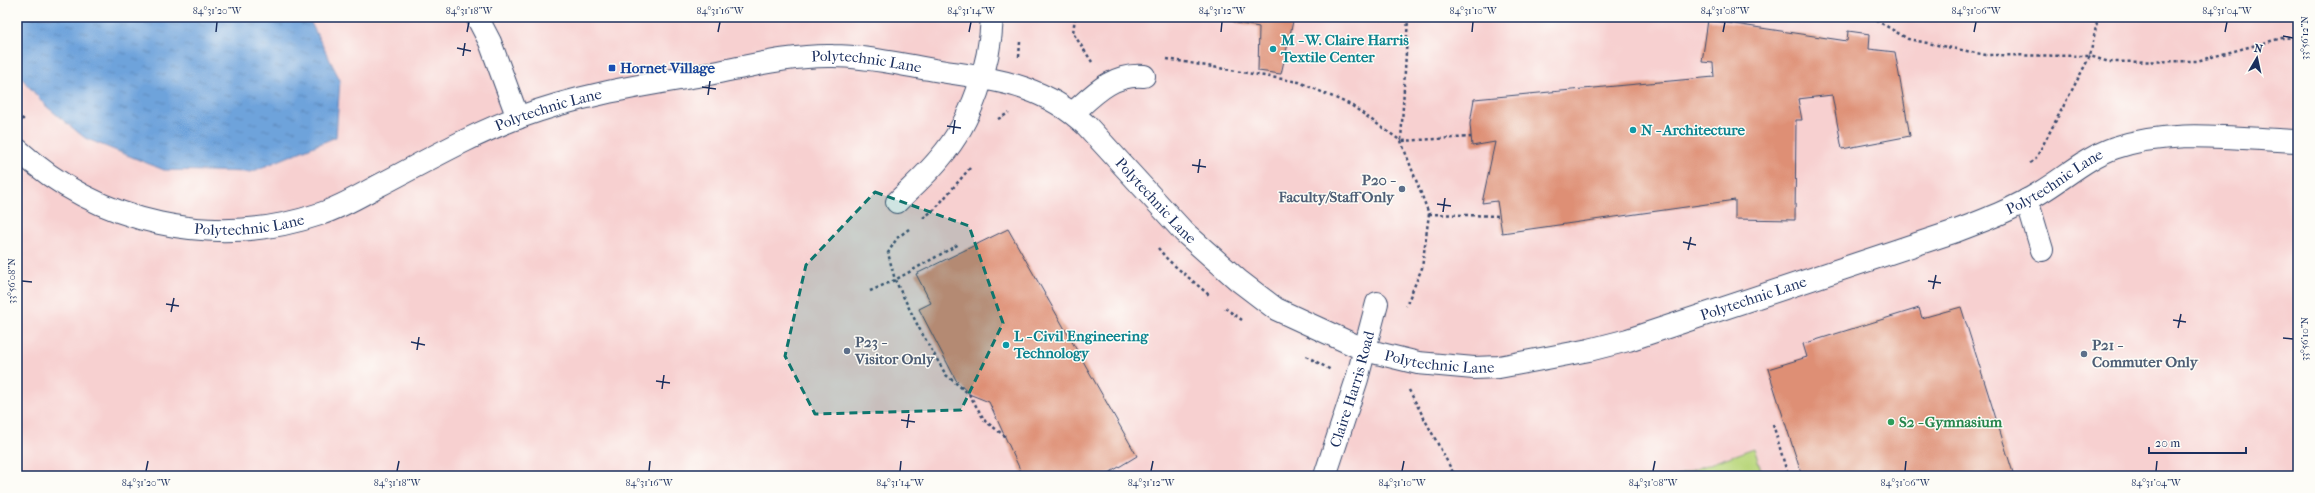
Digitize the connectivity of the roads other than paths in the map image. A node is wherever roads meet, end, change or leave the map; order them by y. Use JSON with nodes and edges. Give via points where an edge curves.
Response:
{"nodes":[{"id":1,"x":476,"y":17,"type":"edge"},
{"id":2,"x":992,"y":17,"type":"edge"},
{"id":3,"x":1144,"y":76,"type":"dead end"},
{"id":4,"x":981,"y":78,"type":"junction"},
{"id":5,"x":1073,"y":113,"type":"junction"},
{"id":6,"x":518,"y":118,"type":"junction"},
{"id":7,"x":2298,"y":141,"type":"edge"},
{"id":8,"x":17,"y":149,"type":"edge"},
{"id":9,"x":2027,"y":200,"type":"junction"},
{"id":10,"x":897,"y":202,"type":"dead end"},
{"id":11,"x":2042,"y":250,"type":"dead end"},
{"id":12,"x":1377,"y":303,"type":"dead end"},
{"id":13,"x":1365,"y":350,"type":"junction"},
{"id":14,"x":1325,"y":476,"type":"edge"}],
"edges":[{"from":1,"to":6,"type":"street","via":[[490,42]]},
{"from":2,"to":4,"type":"street"},
{"from":3,"to":5,"type":"street","via":[[1125,76],[1106,84]]},
{"from":4,"to":5,"type":"street","name":"Polytechnic Lane","via":[[1029,89],[1049,97]]},
{"from":4,"to":6,"type":"street","name":"Polytechnic Lane","via":[[856,57],[818,56],[616,90],[567,101]]},
{"from":4,"to":10,"type":"street","via":[[972,106],[954,140]]},
{"from":5,"to":13,"type":"street","name":"Polytechnic Lane","via":[[1184,232],[1238,280],[1276,309]]},
{"from":6,"to":8,"type":"street","name":"Polytechnic Lane","via":[[320,214],[280,224],[223,232],[192,230],[126,215],[63,185]]},
{"from":7,"to":9,"type":"street","name":"Polytechnic Lane","via":[[2183,136],[2145,140],[2114,148],[2092,158]]},
{"from":9,"to":11,"type":"street"},
{"from":9,"to":13,"type":"street","name":"Polytechnic Lane","via":[[1956,231],[1589,350],[1474,368],[1418,363]]},
{"from":12,"to":13,"type":"street","name":"Claire Harris Road"},
{"from":13,"to":14,"type":"street","name":"Claire Harris Road"}]}
